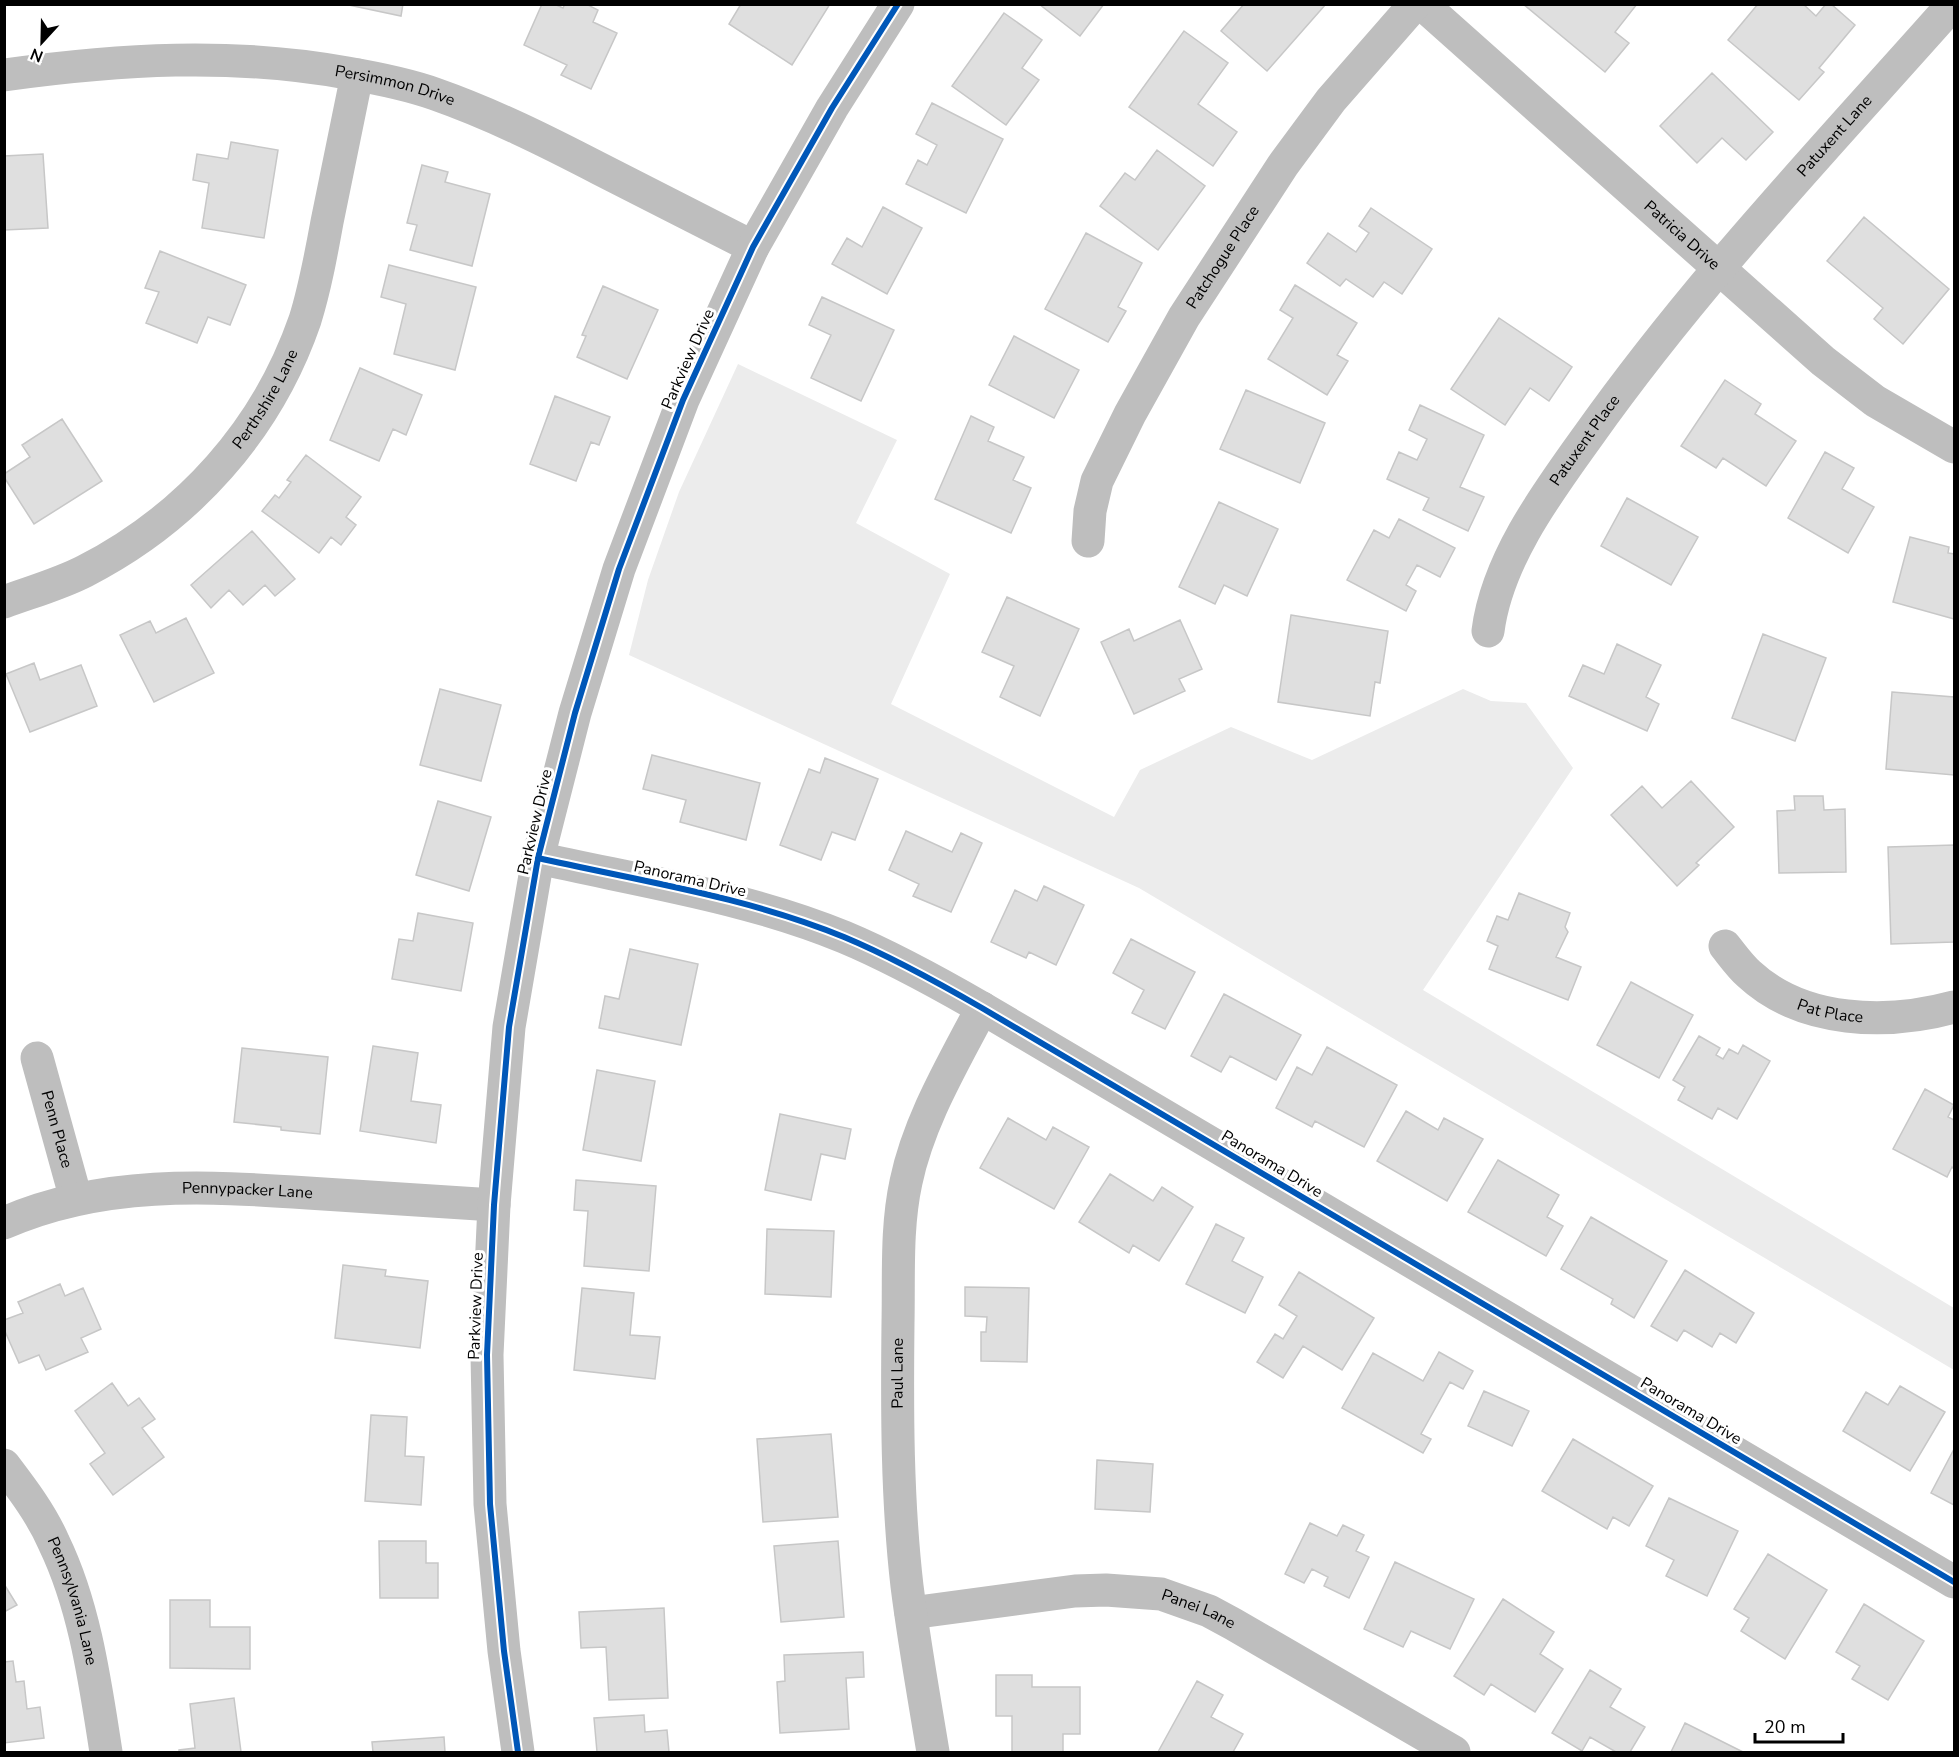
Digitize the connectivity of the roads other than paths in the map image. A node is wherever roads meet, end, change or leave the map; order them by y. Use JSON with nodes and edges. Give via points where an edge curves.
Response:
{"nodes":[{"id":1,"x":898,"y":4,"type":"edge"},
{"id":2,"x":1415,"y":4,"type":"edge"},
{"id":3,"x":1422,"y":4,"type":"edge"},
{"id":4,"x":1953,"y":4,"type":"edge"},
{"id":5,"x":4,"y":75,"type":"edge"},
{"id":6,"x":357,"y":75,"type":"junction"},
{"id":7,"x":753,"y":247,"type":"junction"},
{"id":8,"x":1718,"y":269,"type":"junction"},
{"id":9,"x":1954,"y":447,"type":"edge"},
{"id":10,"x":1088,"y":542,"type":"dead end"},
{"id":11,"x":4,"y":602,"type":"edge"},
{"id":12,"x":1488,"y":631,"type":"dead end"},
{"id":13,"x":538,"y":858,"type":"junction"},
{"id":14,"x":1725,"y":946,"type":"dead end"},
{"id":15,"x":1954,"y":1007,"type":"edge"},
{"id":16,"x":982,"y":1008,"type":"junction"},
{"id":17,"x":37,"y":1058,"type":"dead end"},
{"id":18,"x":76,"y":1199,"type":"junction"},
{"id":19,"x":494,"y":1205,"type":"junction"},
{"id":20,"x":4,"y":1224,"type":"edge"},
{"id":21,"x":4,"y":1465,"type":"edge"},
{"id":22,"x":1954,"y":1582,"type":"edge"},
{"id":23,"x":911,"y":1613,"type":"junction"},
{"id":24,"x":106,"y":1752,"type":"edge"},
{"id":25,"x":518,"y":1752,"type":"edge"},
{"id":26,"x":933,"y":1752,"type":"edge"},
{"id":27,"x":1454,"y":1752,"type":"edge"}],
"edges":[{"from":1,"to":7,"type":"street","name":"Parkview Drive","via":[[832,108]]},
{"from":2,"to":10,"type":"street","name":"Patchogue Place","via":[[1331,100],[1277,174],[1184,317],[1097,481]]},
{"from":3,"to":8,"type":"street","name":"Patricia Drive"},
{"from":4,"to":8,"type":"street","name":"Patuxent Lane"},
{"from":5,"to":6,"type":"street","name":"Persimmon Drive","via":[[94,63],[195,59],[276,62]]},
{"from":6,"to":7,"type":"street","name":"Persimmon Drive","via":[[415,88],[535,135]]},
{"from":6,"to":11,"type":"street","name":"Perthshire Lane","via":[[310,302],[281,376],[257,420],[206,482],[151,531],[83,572]]},
{"from":7,"to":13,"type":"street","name":"Parkview Drive","via":[[683,400],[619,569],[575,713]]},
{"from":8,"to":9,"type":"street","name":"Patricia Drive","via":[[1846,381]]},
{"from":8,"to":12,"type":"street","name":"Patuxent Place","via":[[1624,385],[1546,497],[1507,563],[1495,594]]},
{"from":13,"to":16,"type":"street","name":"Panorama Drive","via":[[721,899],[798,921],[882,954]]},
{"from":13,"to":19,"type":"street","name":"Parkview Drive","via":[[509,1028]]},
{"from":14,"to":15,"type":"street","name":"Pat Place","via":[[1762,985],[1826,1012],[1854,1018],[1886,1018]]},
{"from":16,"to":22,"type":"street","name":"Panorama Drive"},
{"from":16,"to":23,"type":"street","name":"Paul Lane","via":[[921,1131],[902,1206],[896,1427]]},
{"from":17,"to":18,"type":"street","name":"Penn Place"},
{"from":18,"to":19,"type":"street","name":"Pennypacker Lane","via":[[143,1189],[202,1187]]},
{"from":18,"to":20,"type":"street","name":"Pennypacker Lane"},
{"from":19,"to":25,"type":"street","name":"Parkview Drive","via":[[487,1355],[490,1504]]},
{"from":21,"to":24,"type":"street","name":"Pennsylvania Lane","via":[[38,1514],[68,1573],[97,1695]]},
{"from":23,"to":26,"type":"street","name":"Paul Lane"},
{"from":23,"to":27,"type":"street","name":"Panei Lane","via":[[1075,1591],[1161,1594],[1233,1624]]}]}
